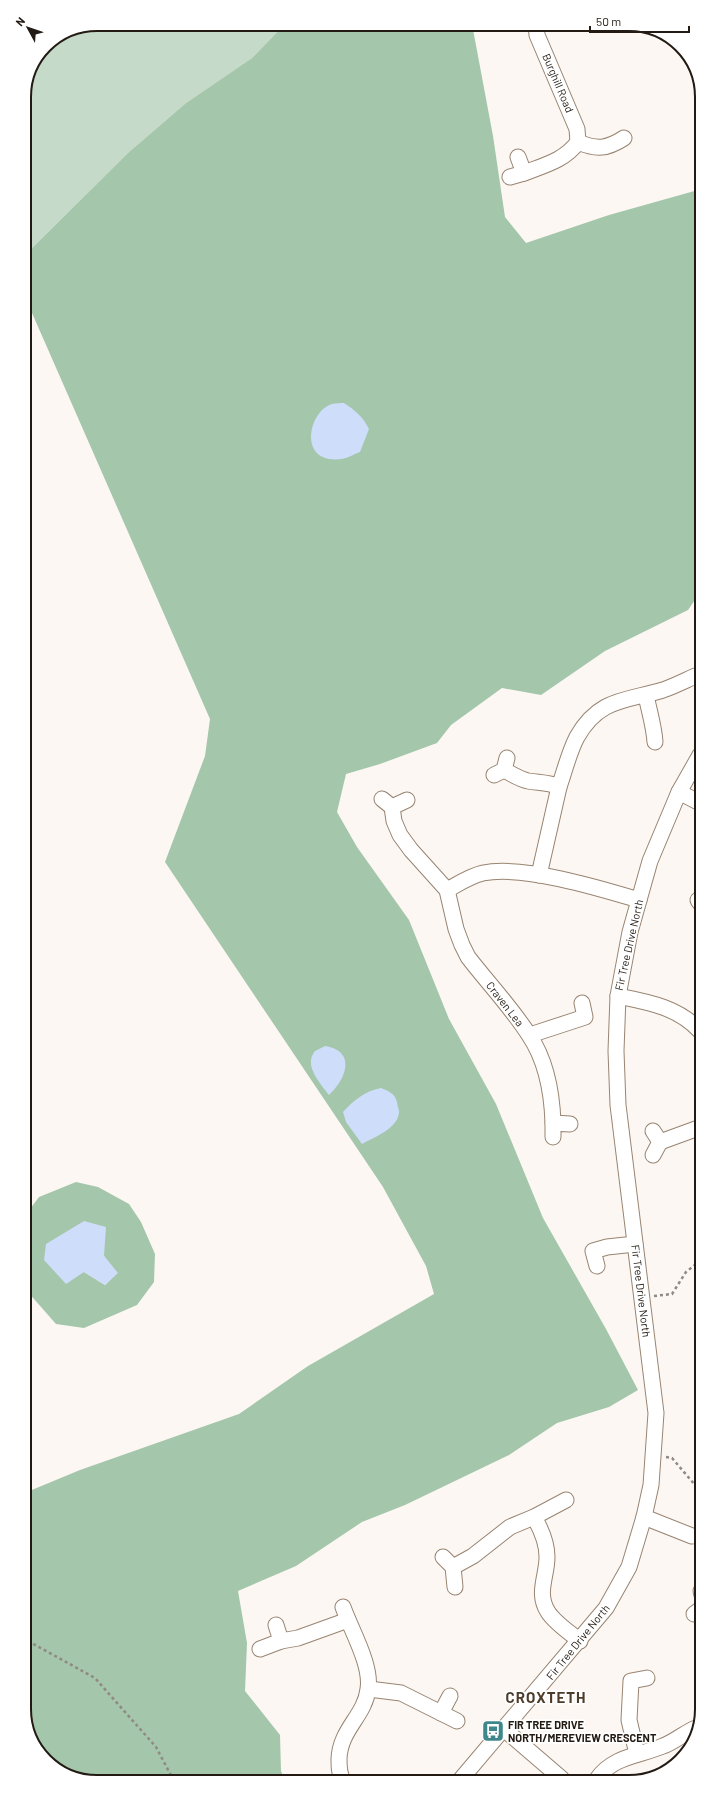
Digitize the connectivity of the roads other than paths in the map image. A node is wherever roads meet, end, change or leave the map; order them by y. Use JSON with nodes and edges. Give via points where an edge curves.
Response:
{"nodes":[{"id":1,"x":537,"y":31,"type":"edge"},
{"id":2,"x":625,"y":137,"type":"dead end"},
{"id":3,"x":578,"y":142,"type":"junction"},
{"id":4,"x":518,"y":157,"type":"dead end"},
{"id":5,"x":695,"y":676,"type":"edge"},
{"id":6,"x":646,"y":695,"type":"junction"},
{"id":7,"x":654,"y":747,"type":"dead end"},
{"id":8,"x":695,"y":764,"type":"edge"},
{"id":9,"x":502,"y":767,"type":"dead end"},
{"id":10,"x":559,"y":787,"type":"junction"},
{"id":11,"x":679,"y":792,"type":"junction"},
{"id":12,"x":407,"y":800,"type":"dead end"},
{"id":13,"x":695,"y":800,"type":"edge"},
{"id":14,"x":539,"y":875,"type":"junction"},
{"id":15,"x":446,"y":890,"type":"junction"},
{"id":16,"x":639,"y":900,"type":"junction"},
{"id":17,"x":618,"y":996,"type":"junction"},
{"id":18,"x":582,"y":1003,"type":"dead end"},
{"id":19,"x":695,"y":1026,"type":"edge"},
{"id":20,"x":530,"y":1035,"type":"junction"},
{"id":21,"x":570,"y":1124,"type":"dead end"},
{"id":22,"x":695,"y":1129,"type":"edge"},
{"id":23,"x":653,"y":1155,"type":"dead end"},
{"id":24,"x":635,"y":1244,"type":"junction"},
{"id":25,"x":597,"y":1266,"type":"dead end"},
{"id":26,"x":566,"y":1500,"type":"dead end"},
{"id":27,"x":534,"y":1516,"type":"junction"},
{"id":28,"x":644,"y":1517,"type":"junction"},
{"id":29,"x":692,"y":1536,"type":"dead end"},
{"id":30,"x":455,"y":1587,"type":"dead end"},
{"id":31,"x":276,"y":1625,"type":"dead end"},
{"id":32,"x":281,"y":1641,"type":"junction"},
{"id":33,"x":580,"y":1641,"type":"junction"},
{"id":34,"x":260,"y":1649,"type":"dead end"},
{"id":35,"x":647,"y":1678,"type":"dead end"},
{"id":36,"x":368,"y":1689,"type":"junction"},
{"id":37,"x":450,"y":1696,"type":"dead end"},
{"id":38,"x":441,"y":1713,"type":"junction"},
{"id":39,"x":457,"y":1721,"type":"dead end"},
{"id":40,"x":505,"y":1730,"type":"junction"},
{"id":41,"x":691,"y":1731,"type":"edge"},
{"id":42,"x":636,"y":1754,"type":"junction"},
{"id":43,"x":341,"y":1775,"type":"edge"},
{"id":44,"x":465,"y":1775,"type":"edge"},
{"id":45,"x":557,"y":1775,"type":"edge"},
{"id":46,"x":600,"y":1775,"type":"edge"}],
"edges":[{"from":1,"to":3,"type":"street","name":"Burghill Road","via":[[578,129]]},
{"from":2,"to":3,"type":"street","via":[[613,145],[601,147]]},
{"from":3,"to":4,"type":"street","via":[[564,157],[517,175]]},
{"from":5,"to":6,"type":"street"},
{"from":6,"to":7,"type":"street","via":[[655,730]]},
{"from":6,"to":10,"type":"street","via":[[625,698],[610,704],[586,725],[571,750]]},
{"from":8,"to":11,"type":"street","name":"Fir Tree Drive North"},
{"from":9,"to":10,"type":"street","via":[[515,777],[527,781],[548,782]]},
{"from":10,"to":14,"type":"street"},
{"from":11,"to":13,"type":"street"},
{"from":11,"to":16,"type":"street","name":"Fir Tree Drive North","via":[[650,861]]},
{"from":12,"to":15,"type":"street","name":"Craven Lea","via":[[387,803],[400,835]]},
{"from":14,"to":15,"type":"street","via":[[500,871],[482,873]]},
{"from":14,"to":16,"type":"street"},
{"from":15,"to":20,"type":"street","name":"Craven Lea","via":[[456,929],[468,957]]},
{"from":16,"to":17,"type":"street","name":"Fir Tree Drive North"},
{"from":17,"to":19,"type":"street","via":[[668,1008]]},
{"from":17,"to":24,"type":"street","name":"Fir Tree Drive North","via":[[618,1105]]},
{"from":18,"to":20,"type":"street","via":[[585,1017]]},
{"from":20,"to":21,"type":"street","name":"Craven Lea","via":[[545,1070],[553,1130]]},
{"from":22,"to":23,"type":"street","via":[[656,1136]]},
{"from":24,"to":25,"type":"street","via":[[607,1247],[587,1254]]},
{"from":24,"to":28,"type":"street","name":"Fir Tree Drive North","via":[[656,1426],[651,1485]]},
{"from":26,"to":27,"type":"street"},
{"from":27,"to":30,"type":"street","via":[[510,1527],[477,1553],[448,1562]]},
{"from":27,"to":33,"type":"street","via":[[547,1549],[542,1586],[544,1604],[548,1613]]},
{"from":28,"to":29,"type":"street"},
{"from":28,"to":33,"type":"street","name":"Fir Tree Drive North","via":[[622,1583]]},
{"from":31,"to":32,"type":"street"},
{"from":32,"to":34,"type":"street"},
{"from":32,"to":36,"type":"street","via":[[298,1638],[346,1614],[366,1668]]},
{"from":33,"to":40,"type":"street","name":"Fir Tree Drive North"},
{"from":35,"to":42,"type":"street","via":[[626,1677],[629,1720]]},
{"from":36,"to":38,"type":"street","via":[[401,1693]]},
{"from":36,"to":43,"type":"street","via":[[360,1712],[348,1728],[340,1746],[339,1767]]},
{"from":37,"to":38,"type":"street"},
{"from":38,"to":39,"type":"street"},
{"from":40,"to":44,"type":"street","name":"Fir Tree Drive North"},
{"from":40,"to":45,"type":"street"},
{"from":41,"to":42,"type":"street","via":[[664,1746]]},
{"from":42,"to":46,"type":"street","via":[[610,1764]]}]}
